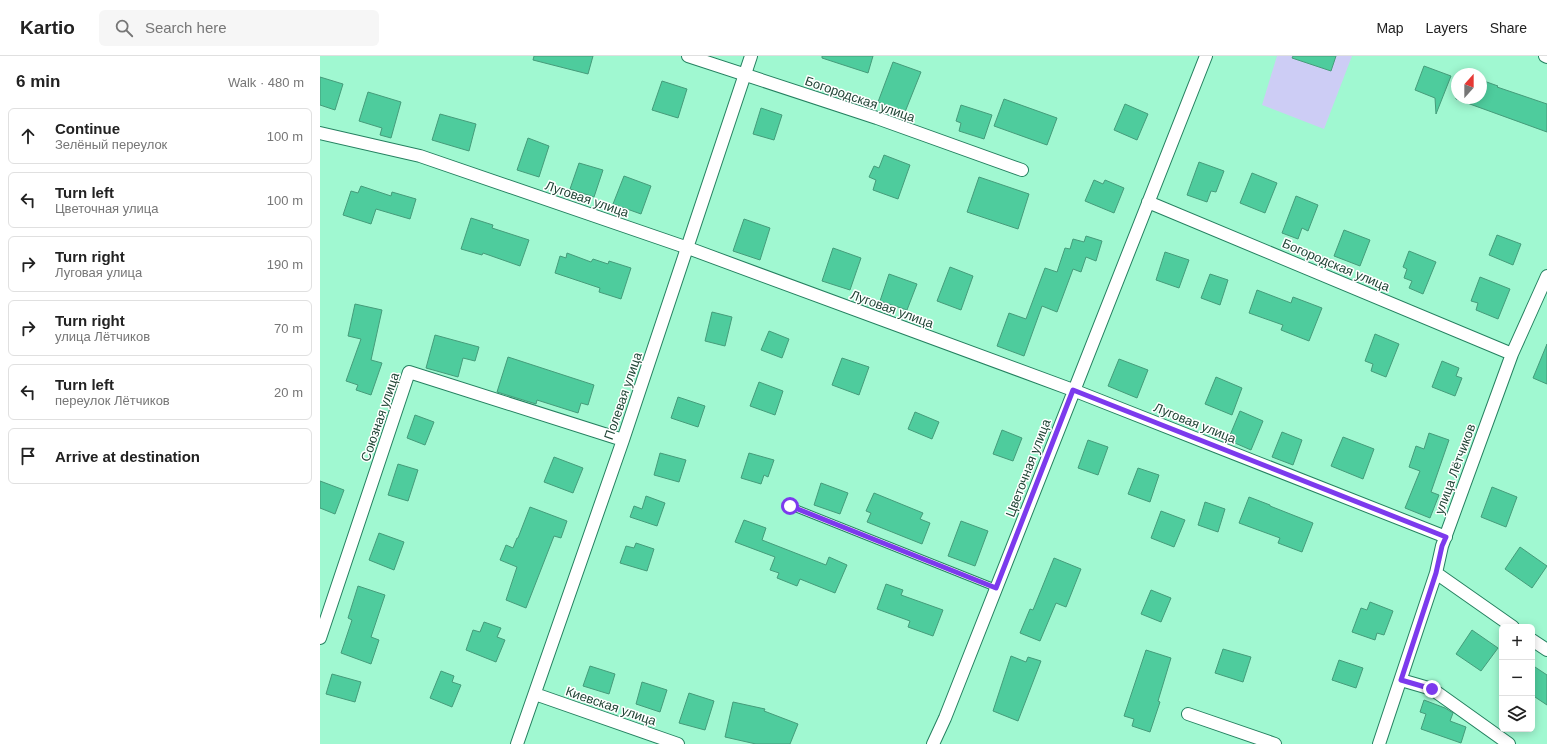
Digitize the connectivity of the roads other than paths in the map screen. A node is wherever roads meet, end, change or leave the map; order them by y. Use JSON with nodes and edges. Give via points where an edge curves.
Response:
{"nodes":[{"id":1,"x":688,"y":56,"type":"edge"},
{"id":2,"x":751,"y":56,"type":"edge"},
{"id":3,"x":1206,"y":56,"type":"edge"},
{"id":4,"x":745,"y":74,"type":"junction"},
{"id":5,"x":320,"y":132,"type":"edge"},
{"id":6,"x":1022,"y":170,"type":"dead end"},
{"id":7,"x":1148,"y":202,"type":"junction"},
{"id":8,"x":688,"y":248,"type":"junction"},
{"id":9,"x":1547,"y":276,"type":"edge"},
{"id":10,"x":1512,"y":354,"type":"junction"},
{"id":11,"x":1073,"y":390,"type":"junction"},
{"id":12,"x":623,"y":440,"type":"junction"},
{"id":13,"x":790,"y":506,"type":"dead end"},
{"id":14,"x":1446,"y":537,"type":"junction"},
{"id":15,"x":1436,"y":573,"type":"junction"},
{"id":16,"x":996,"y":588,"type":"junction"},
{"id":17,"x":1509,"y":624,"type":"edge"},
{"id":18,"x":320,"y":638,"type":"edge"},
{"id":19,"x":1535,"y":642,"type":"edge"},
{"id":20,"x":1547,"y":650,"type":"edge"},
{"id":21,"x":1401,"y":680,"type":"junction"},
{"id":22,"x":535,"y":694,"type":"junction"},
{"id":23,"x":1188,"y":714,"type":"dead end"},
{"id":24,"x":517,"y":744,"type":"edge"},
{"id":25,"x":678,"y":744,"type":"edge"},
{"id":26,"x":933,"y":744,"type":"edge"},
{"id":27,"x":1274,"y":744,"type":"edge"},
{"id":28,"x":1379,"y":744,"type":"edge"},
{"id":29,"x":1509,"y":744,"type":"edge"}],
"edges":[{"from":1,"to":4,"type":"street","name":"Богородская улица"},
{"from":2,"to":4,"type":"street","name":"Полевая улица"},
{"from":3,"to":7,"type":"street","name":"Цветочная улица"},
{"from":4,"to":6,"type":"street","name":"Богородская улица"},
{"from":4,"to":8,"type":"street","name":"Полевая улица"},
{"from":5,"to":8,"type":"street","name":"Луговая улица","via":[[420,156]]},
{"from":7,"to":10,"type":"street","name":"Богородская улица"},
{"from":7,"to":11,"type":"street","name":"Цветочная улица"},
{"from":8,"to":11,"type":"street","name":"Луговая улица"},
{"from":8,"to":12,"type":"street","name":"Полевая улица"},
{"from":9,"to":10,"type":"street","name":"улица Лётчиков"},
{"from":10,"to":14,"type":"street","name":"улица Лётчиков"},
{"from":11,"to":14,"type":"street","name":"Луговая улица"},
{"from":11,"to":16,"type":"street","name":"Цветочная улица"},
{"from":12,"to":18,"type":"street","name":"Союзная улица","via":[[409,372]]},
{"from":12,"to":22,"type":"street","name":"Полевая улица"},
{"from":13,"to":16,"type":"lane"},
{"from":14,"to":15,"type":"street","name":"улица Лётчиков"},
{"from":15,"to":17,"type":"street"},
{"from":15,"to":21,"type":"street","name":"улица Лётчиков"},
{"from":16,"to":26,"type":"street","name":"Цветочная улица"},
{"from":19,"to":20,"type":"street"},
{"from":21,"to":28,"type":"street","name":"улица Лётчиков"},
{"from":21,"to":29,"type":"street","via":[[1432,689]]},
{"from":22,"to":24,"type":"street","name":"Полевая улица"},
{"from":22,"to":25,"type":"street","name":"Киевская улица"},
{"from":23,"to":27,"type":"street"}]}
